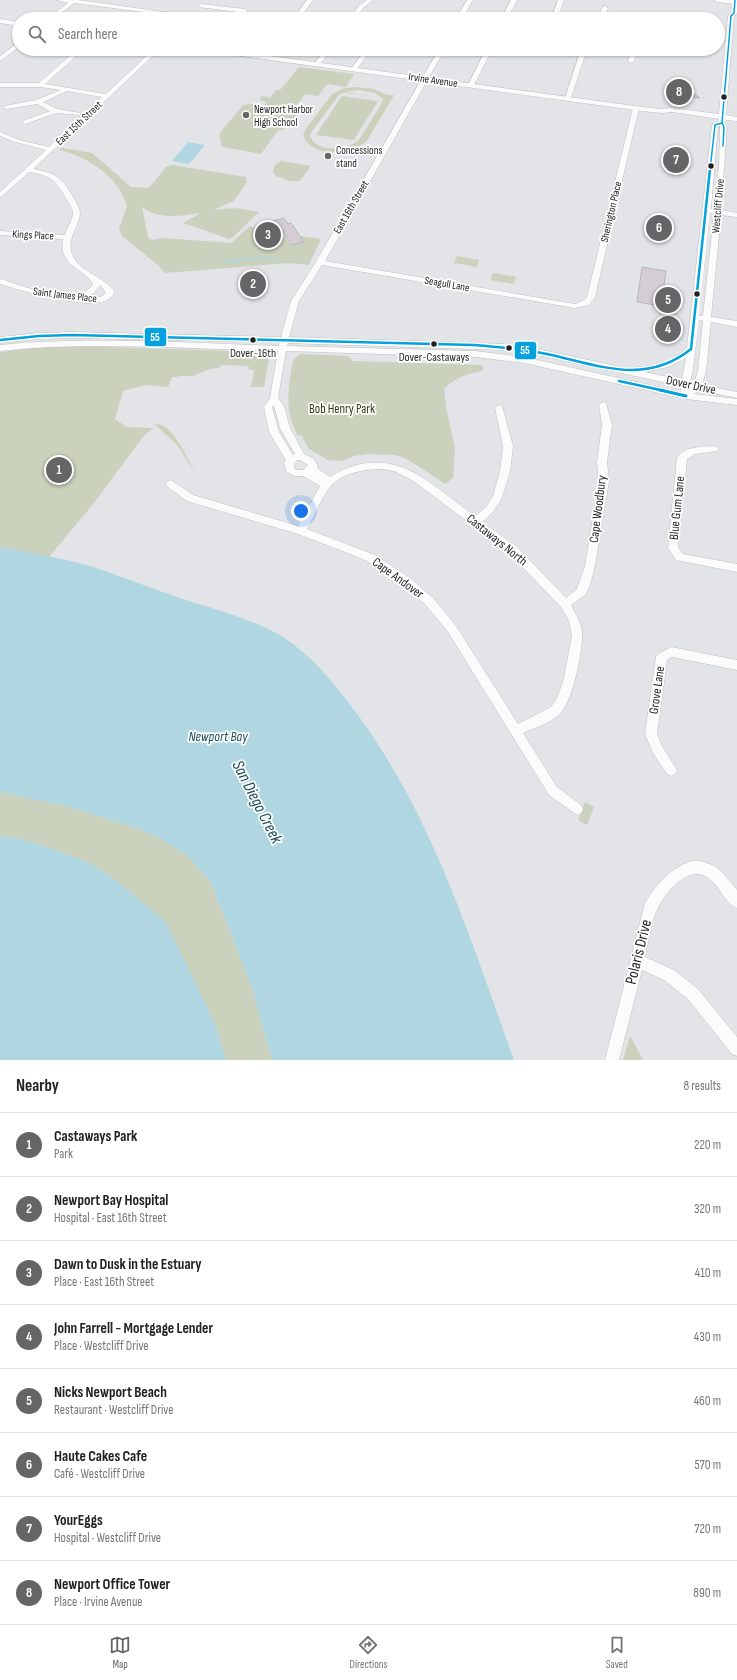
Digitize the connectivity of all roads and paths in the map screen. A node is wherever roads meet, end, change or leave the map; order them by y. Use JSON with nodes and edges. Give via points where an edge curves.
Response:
{"nodes":[{"id":1,"x":60,"y":0,"type":"edge"},
{"id":2,"x":207,"y":0,"type":"edge"},
{"id":3,"x":310,"y":0,"type":"edge"},
{"id":4,"x":370,"y":0,"type":"edge"},
{"id":5,"x":470,"y":0,"type":"edge"},
{"id":6,"x":514,"y":0,"type":"edge"},
{"id":7,"x":561,"y":0,"type":"edge"},
{"id":8,"x":717,"y":0,"type":"edge"},
{"id":9,"x":74,"y":1,"type":"edge"},
{"id":10,"x":733,"y":1,"type":"edge"},
{"id":11,"x":201,"y":6,"type":"junction"},
{"id":12,"x":605,"y":8,"type":"dead end"},
{"id":13,"x":245,"y":11,"type":"dead end"},
{"id":14,"x":59,"y":12,"type":"edge"},
{"id":15,"x":148,"y":12,"type":"edge"},
{"id":16,"x":194,"y":12,"type":"edge"},
{"id":17,"x":301,"y":12,"type":"edge"},
{"id":18,"x":357,"y":12,"type":"edge"},
{"id":19,"x":463,"y":12,"type":"edge"},
{"id":20,"x":508,"y":12,"type":"edge"},
{"id":21,"x":557,"y":12,"type":"edge"},
{"id":22,"x":604,"y":12,"type":"edge"},
{"id":23,"x":0,"y":21,"type":"edge"},
{"id":24,"x":12,"y":23,"type":"edge"},
{"id":25,"x":12,"y":50,"type":"edge"},
{"id":26,"x":73,"y":56,"type":"edge"},
{"id":27,"x":150,"y":56,"type":"edge"},
{"id":28,"x":256,"y":56,"type":"edge"},
{"id":29,"x":323,"y":56,"type":"edge"},
{"id":30,"x":364,"y":56,"type":"edge"},
{"id":31,"x":438,"y":56,"type":"edge"},
{"id":32,"x":486,"y":56,"type":"edge"},
{"id":33,"x":582,"y":56,"type":"edge"},
{"id":34,"x":633,"y":56,"type":"edge"},
{"id":35,"x":263,"y":57,"type":"joint"},
{"id":36,"x":0,"y":59,"type":"edge"},
{"id":37,"x":631,"y":61,"type":"dead end"},
{"id":38,"x":317,"y":64,"type":"junction"},
{"id":39,"x":354,"y":69,"type":"junction"},
{"id":40,"x":424,"y":79,"type":"junction"},
{"id":41,"x":0,"y":85,"type":"edge"},
{"id":42,"x":40,"y":85,"type":"junction"},
{"id":43,"x":471,"y":85,"type":"junction"},
{"id":44,"x":64,"y":91,"type":"dead end"},
{"id":45,"x":108,"y":96,"type":"junction"},
{"id":46,"x":568,"y":98,"type":"junction"},
{"id":47,"x":35,"y":102,"type":"junction"},
{"id":48,"x":6,"y":107,"type":"dead end"},
{"id":49,"x":636,"y":108,"type":"junction"},
{"id":50,"x":55,"y":111,"type":"junction"},
{"id":51,"x":78,"y":114,"type":"dead end"},
{"id":52,"x":737,"y":119,"type":"edge"},
{"id":53,"x":722,"y":120,"type":"junction"},
{"id":54,"x":25,"y":122,"type":"dead end"},
{"id":55,"x":737,"y":125,"type":"edge"},
{"id":56,"x":2,"y":137,"type":"edge"},
{"id":57,"x":714,"y":147,"type":"junction"},
{"id":58,"x":50,"y":149,"type":"junction"},
{"id":59,"x":722,"y":161,"type":"junction"},
{"id":60,"x":27,"y":170,"type":"junction"},
{"id":61,"x":711,"y":176,"type":"junction"},
{"id":62,"x":721,"y":178,"type":"junction"},
{"id":63,"x":0,"y":185,"type":"edge"},
{"id":64,"x":11,"y":185,"type":"junction"},
{"id":65,"x":0,"y":196,"type":"edge"},
{"id":66,"x":708,"y":210,"type":"junction"},
{"id":67,"x":718,"y":211,"type":"junction"},
{"id":68,"x":737,"y":215,"type":"edge"},
{"id":69,"x":0,"y":234,"type":"edge"},
{"id":70,"x":66,"y":237,"type":"junction"},
{"id":71,"x":320,"y":262,"type":"junction"},
{"id":72,"x":94,"y":278,"type":"junction"},
{"id":73,"x":0,"y":281,"type":"edge"},
{"id":74,"x":73,"y":298,"type":"junction"},
{"id":75,"x":575,"y":306,"type":"joint"},
{"id":76,"x":695,"y":317,"type":"junction"},
{"id":77,"x":707,"y":319,"type":"junction"},
{"id":78,"x":737,"y":324,"type":"edge"},
{"id":79,"x":0,"y":340,"type":"edge"},
{"id":80,"x":284,"y":344,"type":"junction"},
{"id":81,"x":0,"y":348,"type":"edge"},
{"id":82,"x":691,"y":349,"type":"junction"},
{"id":83,"x":474,"y":350,"type":"junction"},
{"id":84,"x":602,"y":367,"type":"junction"},
{"id":85,"x":685,"y":384,"type":"junction"},
{"id":86,"x":697,"y":387,"type":"junction"},
{"id":87,"x":737,"y":395,"type":"edge"},
{"id":88,"x":686,"y":396,"type":"junction"},
{"id":89,"x":274,"y":398,"type":"junction"},
{"id":90,"x":737,"y":402,"type":"edge"},
{"id":91,"x":602,"y":405,"type":"dead end"},
{"id":92,"x":499,"y":408,"type":"dead end"},
{"id":93,"x":285,"y":429,"type":"junction"},
{"id":94,"x":274,"y":432,"type":"junction"},
{"id":95,"x":714,"y":449,"type":"dead end"},
{"id":96,"x":301,"y":456,"type":"junction"},
{"id":97,"x":291,"y":460,"type":"junction"},
{"id":98,"x":308,"y":471,"type":"junction"},
{"id":99,"x":328,"y":483,"type":"junction"},
{"id":100,"x":171,"y":484,"type":"dead end"},
{"id":101,"x":476,"y":521,"type":"junction"},
{"id":102,"x":300,"y":531,"type":"junction"},
{"id":103,"x":737,"y":568,"type":"edge"},
{"id":104,"x":565,"y":604,"type":"junction"},
{"id":105,"x":737,"y":665,"type":"edge"},
{"id":106,"x":515,"y":731,"type":"junction"},
{"id":107,"x":671,"y":770,"type":"dead end"},
{"id":108,"x":577,"y":809,"type":"dead end"},
{"id":109,"x":737,"y":901,"type":"edge"},
{"id":110,"x":637,"y":961,"type":"junction"},
{"id":111,"x":737,"y":1049,"type":"edge"},
{"id":112,"x":612,"y":1060,"type":"edge"}],
"edges":[{"from":1,"to":9,"type":"street"},
{"from":2,"to":11,"type":"street"},
{"from":3,"to":17,"type":"street"},
{"from":4,"to":18,"type":"street"},
{"from":5,"to":19,"type":"street"},
{"from":6,"to":20,"type":"street"},
{"from":7,"to":21,"type":"street"},
{"from":8,"to":10,"type":"street"},
{"from":9,"to":14,"type":"street"},
{"from":9,"to":15,"type":"street"},
{"from":10,"to":53,"type":"main road"},
{"from":11,"to":13,"type":"street"},
{"from":11,"to":16,"type":"street"},
{"from":12,"to":22,"type":"street"},
{"from":23,"to":24,"type":"main road"},
{"from":25,"to":36,"type":"street"},
{"from":26,"to":42,"type":"street"},
{"from":27,"to":45,"type":"street","name":"East 15th Street"},
{"from":28,"to":35,"type":"main road","name":"Irvine Avenue"},
{"from":29,"to":38,"type":"street"},
{"from":30,"to":39,"type":"street"},
{"from":31,"to":40,"type":"street","name":"East 16th Street"},
{"from":32,"to":43,"type":"street"},
{"from":33,"to":46,"type":"street"},
{"from":34,"to":37,"type":"street"},
{"from":35,"to":38,"type":"main road","name":"Irvine Avenue"},
{"from":38,"to":39,"type":"main road","name":"Irvine Avenue"},
{"from":39,"to":40,"type":"main road","name":"Irvine Avenue"},
{"from":40,"to":43,"type":"main road","name":"Irvine Avenue"},
{"from":40,"to":71,"type":"street","name":"East 16th Street"},
{"from":41,"to":42,"type":"street"},
{"from":42,"to":45,"type":"street"},
{"from":43,"to":46,"type":"main road","name":"Irvine Avenue"},
{"from":44,"to":47,"type":"street"},
{"from":45,"to":58,"type":"street","name":"East 15th Street"},
{"from":46,"to":49,"type":"main road","name":"Irvine Avenue"},
{"from":47,"to":48,"type":"street"},
{"from":47,"to":50,"type":"street"},
{"from":49,"to":53,"type":"main road","name":"Irvine Avenue","via":[[662,111],[677,116]]},
{"from":49,"to":75,"type":"street","name":"Sherington Place","via":[[591,297],[586,303]]},
{"from":50,"to":51,"type":"street"},
{"from":50,"to":54,"type":"street"},
{"from":52,"to":53,"type":"main road","name":"Irvine Avenue"},
{"from":53,"to":55,"type":"main road","name":"Irvine Avenue"},
{"from":53,"to":57,"type":"street","name":"Westcliff Drive","via":[[715,125]]},
{"from":53,"to":59,"type":"street","name":"Westcliff Drive"},
{"from":56,"to":58,"type":"street"},
{"from":57,"to":59,"type":"street"},
{"from":57,"to":61,"type":"street","name":"Westcliff Drive"},
{"from":58,"to":60,"type":"street","name":"East 15th Street"},
{"from":59,"to":62,"type":"street","name":"Westcliff Drive"},
{"from":60,"to":64,"type":"street","name":"East 15th Street"},
{"from":60,"to":70,"type":"street","via":[[54,176],[65,185],[76,208]]},
{"from":61,"to":62,"type":"street"},
{"from":61,"to":66,"type":"street","name":"Westcliff Drive"},
{"from":62,"to":67,"type":"street","name":"Westcliff Drive"},
{"from":63,"to":64,"type":"street"},
{"from":64,"to":65,"type":"street","name":"East 15th Street"},
{"from":66,"to":67,"type":"street"},
{"from":66,"to":76,"type":"street","name":"Westcliff Drive"},
{"from":67,"to":68,"type":"street"},
{"from":67,"to":77,"type":"street","name":"Westcliff Drive"},
{"from":69,"to":70,"type":"street","name":"Kings Place"},
{"from":70,"to":72,"type":"street","via":[[65,247],[70,259]]},
{"from":71,"to":75,"type":"street","name":"Seagull Lane"},
{"from":71,"to":80,"type":"street","name":"East 16th Street","via":[[295,301]]},
{"from":72,"to":74,"type":"street","via":[[97,284],[94,289],[83,296]]},
{"from":72,"to":74,"type":"street","name":"Saint James Place","via":[[110,291],[107,297],[94,300]]},
{"from":73,"to":74,"type":"street","name":"Saint James Place","via":[[36,293]]},
{"from":76,"to":77,"type":"street"},
{"from":76,"to":82,"type":"street","name":"Westcliff Drive"},
{"from":77,"to":78,"type":"street"},
{"from":77,"to":86,"type":"street","name":"Westcliff Drive","via":[[702,371]]},
{"from":79,"to":80,"type":"street","name":"Dover Drive","via":[[72,335]]},
{"from":80,"to":81,"type":"street","name":"Dover Drive","via":[[79,343]]},
{"from":80,"to":83,"type":"street","name":"Dover Drive"},
{"from":80,"to":89,"type":"street","name":"East 16th Street"},
{"from":82,"to":84,"type":"street","via":[[676,362],[655,368],[631,370]]},
{"from":82,"to":85,"type":"street","name":"Westcliff Drive"},
{"from":83,"to":84,"type":"street","name":"Dover Drive","via":[[504,347]]},
{"from":83,"to":88,"type":"street","name":"Dover Drive"},
{"from":84,"to":85,"type":"street","name":"Dover Drive"},
{"from":85,"to":86,"type":"street","name":"Dover Drive"},
{"from":85,"to":88,"type":"street","name":"Westcliff Drive"},
{"from":86,"to":87,"type":"street","name":"Dover Drive"},
{"from":86,"to":88,"type":"street"},
{"from":88,"to":90,"type":"street","name":"Dover Drive"},
{"from":89,"to":93,"type":"street","via":[[280,406]]},
{"from":89,"to":94,"type":"street","name":"East 16th Street","via":[[268,407]]},
{"from":91,"to":104,"type":"street","name":"Cape Woodbury","via":[[607,425],[602,462],[604,481],[590,566],[583,589]]},
{"from":92,"to":101,"type":"street","via":[[508,446],[504,472],[498,497],[489,510]]},
{"from":93,"to":94,"type":"street"},
{"from":93,"to":96,"type":"street"},
{"from":94,"to":97,"type":"street","name":"East 16th Street"},
{"from":95,"to":103,"type":"street","name":"Blue Gum Lane","via":[[695,450],[682,458],[673,548],[680,557]]},
{"from":96,"to":97,"type":"street"},
{"from":96,"to":98,"type":"street","via":[[311,461],[313,466]]},
{"from":97,"to":98,"type":"street","via":[[291,471],[298,474]]},
{"from":98,"to":99,"type":"street"},
{"from":99,"to":101,"type":"street","name":"Castaways North","via":[[351,470],[370,465],[390,466],[418,480]]},
{"from":99,"to":102,"type":"street"},
{"from":100,"to":102,"type":"street","name":"Cape Andover","via":[[190,498]]},
{"from":101,"to":104,"type":"street","name":"Castaways North","via":[[512,549]]},
{"from":102,"to":106,"type":"street","name":"Cape Andover","via":[[371,558],[401,577],[429,601],[452,629]]},
{"from":104,"to":106,"type":"street","name":"Castaways North","via":[[574,621],[577,636],[569,682],[562,701],[555,711]]},
{"from":105,"to":107,"type":"street","name":"Grove Lane","via":[[671,652],[662,657],[651,734],[657,749]]},
{"from":106,"to":108,"type":"street","name":"Cape Andover","via":[[553,792]]},
{"from":109,"to":110,"type":"street","name":"Polaris Drive","via":[[711,871],[698,867],[675,876],[658,894],[650,908]]},
{"from":110,"to":111,"type":"street","via":[[669,975],[693,994]]},
{"from":110,"to":112,"type":"street","name":"Polaris Drive"}]}
